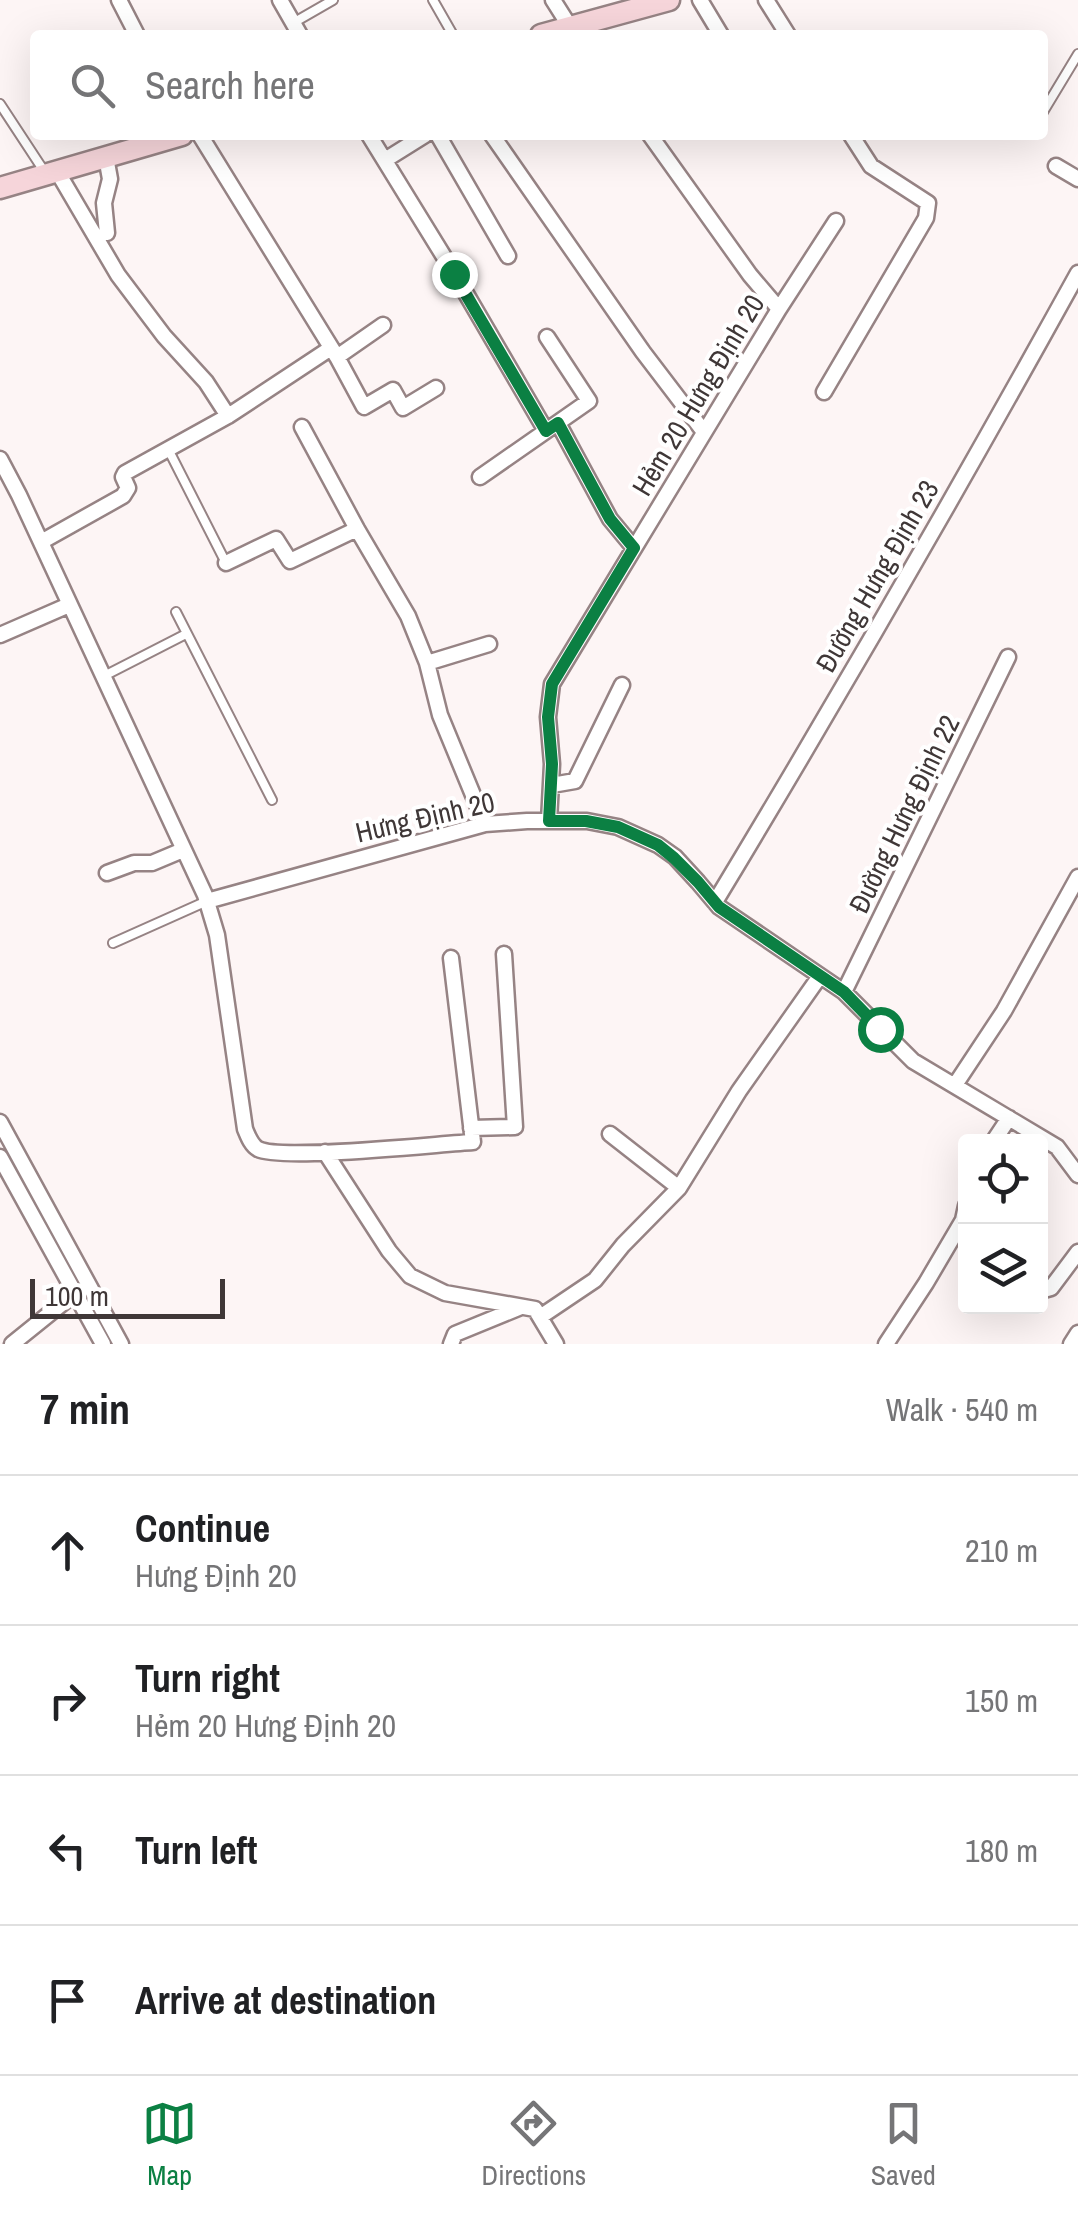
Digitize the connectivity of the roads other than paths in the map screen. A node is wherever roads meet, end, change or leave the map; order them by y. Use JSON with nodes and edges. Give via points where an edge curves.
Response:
{"nodes":[{"id":1,"x":119,"y":0,"type":"edge"},
{"id":2,"x":280,"y":0,"type":"edge"},
{"id":3,"x":333,"y":0,"type":"edge"},
{"id":4,"x":434,"y":0,"type":"edge"},
{"id":5,"x":554,"y":0,"type":"edge"},
{"id":6,"x":669,"y":0,"type":"edge"},
{"id":7,"x":700,"y":0,"type":"edge"},
{"id":8,"x":766,"y":0,"type":"edge"},
{"id":9,"x":297,"y":29,"type":"edge"},
{"id":10,"x":134,"y":30,"type":"edge"},
{"id":11,"x":450,"y":30,"type":"edge"},
{"id":12,"x":572,"y":30,"type":"edge"},
{"id":13,"x":718,"y":30,"type":"edge"},
{"id":14,"x":785,"y":30,"type":"edge"},
{"id":15,"x":1078,"y":54,"type":"edge"},
{"id":16,"x":0,"y":104,"type":"edge"},
{"id":17,"x":1048,"y":104,"type":"edge"},
{"id":18,"x":165,"y":140,"type":"edge"},
{"id":19,"x":203,"y":140,"type":"edge"},
{"id":20,"x":372,"y":140,"type":"edge"},
{"id":21,"x":418,"y":140,"type":"edge"},
{"id":22,"x":441,"y":140,"type":"edge"},
{"id":23,"x":495,"y":140,"type":"edge"},
{"id":24,"x":654,"y":140,"type":"edge"},
{"id":25,"x":854,"y":140,"type":"edge"},
{"id":26,"x":106,"y":157,"type":"junction"},
{"id":27,"x":385,"y":160,"type":"junction"},
{"id":28,"x":1056,"y":166,"type":"dead end"},
{"id":29,"x":52,"y":173,"type":"junction"},
{"id":30,"x":1078,"y":179,"type":"edge"},
{"id":31,"x":0,"y":188,"type":"edge"},
{"id":32,"x":836,"y":220,"type":"dead end"},
{"id":33,"x":107,"y":233,"type":"dead end"},
{"id":34,"x":508,"y":256,"type":"dead end"},
{"id":35,"x":1078,"y":273,"type":"edge"},
{"id":36,"x":1073,"y":292,"type":"edge"},
{"id":37,"x":778,"y":309,"type":"junction"},
{"id":38,"x":383,"y":325,"type":"dead end"},
{"id":39,"x":546,"y":337,"type":"dead end"},
{"id":40,"x":334,"y":353,"type":"junction"},
{"id":41,"x":436,"y":388,"type":"dead end"},
{"id":42,"x":824,"y":392,"type":"dead end"},
{"id":43,"x":228,"y":416,"type":"junction"},
{"id":44,"x":302,"y":427,"type":"dead end"},
{"id":45,"x":552,"y":427,"type":"junction"},
{"id":46,"x":704,"y":432,"type":"junction"},
{"id":47,"x":168,"y":449,"type":"junction"},
{"id":48,"x":0,"y":459,"type":"edge"},
{"id":49,"x":480,"y":477,"type":"dead end"},
{"id":50,"x":357,"y":529,"type":"junction"},
{"id":51,"x":40,"y":542,"type":"junction"},
{"id":52,"x":634,"y":548,"type":"junction"},
{"id":53,"x":226,"y":564,"type":"joint"},
{"id":54,"x":69,"y":605,"type":"junction"},
{"id":55,"x":176,"y":612,"type":"dead end"},
{"id":56,"x":0,"y":634,"type":"edge"},
{"id":57,"x":186,"y":634,"type":"junction"},
{"id":58,"x":489,"y":644,"type":"dead end"},
{"id":59,"x":1008,"y":657,"type":"dead end"},
{"id":60,"x":428,"y":663,"type":"junction"},
{"id":61,"x":102,"y":677,"type":"junction"},
{"id":62,"x":622,"y":684,"type":"dead end"},
{"id":63,"x":552,"y":785,"type":"junction"},
{"id":64,"x":272,"y":800,"type":"dead end"},
{"id":65,"x":549,"y":821,"type":"junction"},
{"id":66,"x":485,"y":824,"type":"junction"},
{"id":67,"x":183,"y":850,"type":"junction"},
{"id":68,"x":107,"y":873,"type":"dead end"},
{"id":69,"x":1078,"y":878,"type":"edge"},
{"id":70,"x":207,"y":901,"type":"junction"},
{"id":71,"x":715,"y":902,"type":"junction"},
{"id":72,"x":113,"y":942,"type":"dead end"},
{"id":73,"x":504,"y":954,"type":"dead end"},
{"id":74,"x":450,"y":958,"type":"dead end"},
{"id":75,"x":820,"y":976,"type":"junction"},
{"id":76,"x":844,"y":992,"type":"junction"},
{"id":77,"x":955,"y":1086,"type":"junction"},
{"id":78,"x":1009,"y":1118,"type":"junction"},
{"id":79,"x":0,"y":1122,"type":"edge"},
{"id":80,"x":471,"y":1128,"type":"junction"},
{"id":81,"x":610,"y":1134,"type":"dead end"},
{"id":82,"x":999,"y":1134,"type":"edge"},
{"id":83,"x":325,"y":1152,"type":"junction"},
{"id":84,"x":0,"y":1158,"type":"edge"},
{"id":85,"x":1078,"y":1175,"type":"edge"},
{"id":86,"x":679,"y":1188,"type":"junction"},
{"id":87,"x":961,"y":1224,"type":"edge"},
{"id":88,"x":1078,"y":1252,"type":"edge"},
{"id":89,"x":1048,"y":1289,"type":"edge"},
{"id":90,"x":74,"y":1294,"type":"junction"},
{"id":91,"x":522,"y":1306,"type":"junction"},
{"id":92,"x":540,"y":1317,"type":"junction"},
{"id":93,"x":1078,"y":1334,"type":"edge"},
{"id":94,"x":12,"y":1344,"type":"edge"},
{"id":95,"x":103,"y":1344,"type":"edge"},
{"id":96,"x":121,"y":1344,"type":"edge"},
{"id":97,"x":451,"y":1344,"type":"edge"},
{"id":98,"x":556,"y":1344,"type":"edge"},
{"id":99,"x":886,"y":1344,"type":"edge"},
{"id":100,"x":1071,"y":1344,"type":"edge"}],
"edges":[{"from":1,"to":10,"type":"street"},
{"from":2,"to":9,"type":"street"},
{"from":3,"to":9,"type":"lane"},
{"from":4,"to":11,"type":"lane"},
{"from":5,"to":12,"type":"street"},
{"from":6,"to":12,"type":"street"},
{"from":7,"to":13,"type":"street"},
{"from":8,"to":14,"type":"street"},
{"from":15,"to":17,"type":"lane"},
{"from":16,"to":29,"type":"lane"},
{"from":18,"to":26,"type":"street"},
{"from":19,"to":40,"type":"street"},
{"from":20,"to":27,"type":"street"},
{"from":21,"to":27,"type":"street"},
{"from":22,"to":34,"type":"street"},
{"from":23,"to":46,"type":"street"},
{"from":24,"to":37,"type":"street"},
{"from":25,"to":42,"type":"street","via":[[871,166],[928,203],[926,218]]},
{"from":26,"to":29,"type":"street"},
{"from":26,"to":33,"type":"street"},
{"from":27,"to":45,"type":"street"},
{"from":28,"to":30,"type":"street"},
{"from":29,"to":31,"type":"street"},
{"from":29,"to":43,"type":"street","via":[[118,275]]},
{"from":32,"to":37,"type":"street","name":"Hẻm 20 Hưng Định 20"},
{"from":35,"to":36,"type":"street","name":"Đường Hưng Định 23"},
{"from":36,"to":71,"type":"street","name":"Đường Hưng Định 23"},
{"from":37,"to":46,"type":"street","name":"Hẻm 20 Hưng Định 20"},
{"from":38,"to":40,"type":"street"},
{"from":39,"to":45,"type":"street","via":[[589,401]]},
{"from":40,"to":41,"type":"street","via":[[364,407],[393,390],[402,408]]},
{"from":40,"to":43,"type":"street"},
{"from":43,"to":47,"type":"street"},
{"from":44,"to":50,"type":"street"},
{"from":45,"to":49,"type":"street"},
{"from":45,"to":52,"type":"street"},
{"from":46,"to":52,"type":"street","name":"Hẻm 20 Hưng Định 20"},
{"from":47,"to":51,"type":"street","via":[[125,473],[123,496]]},
{"from":47,"to":53,"type":"lane"},
{"from":48,"to":51,"type":"street"},
{"from":50,"to":53,"type":"street","via":[[290,561],[276,539]]},
{"from":50,"to":60,"type":"street"},
{"from":51,"to":54,"type":"street"},
{"from":52,"to":63,"type":"street","name":"Hẻm 20 Hưng Định 20","via":[[552,684]]},
{"from":54,"to":56,"type":"street"},
{"from":54,"to":61,"type":"street"},
{"from":55,"to":57,"type":"lane"},
{"from":57,"to":61,"type":"lane"},
{"from":57,"to":64,"type":"lane"},
{"from":58,"to":60,"type":"street"},
{"from":59,"to":76,"type":"street","name":"Đường Hưng Định 22"},
{"from":60,"to":66,"type":"street","via":[[440,715]]},
{"from":61,"to":67,"type":"street"},
{"from":62,"to":63,"type":"street","via":[[575,782]]},
{"from":63,"to":65,"type":"street","name":"Hẻm 20 Hưng Định 20"},
{"from":65,"to":66,"type":"street","name":"Hưng Định 20"},
{"from":65,"to":71,"type":"street","name":"Hưng Định 20","via":[[586,821],[640,836],[674,858]]},
{"from":66,"to":70,"type":"street","name":"Hưng Định 20"},
{"from":67,"to":68,"type":"street"},
{"from":67,"to":70,"type":"street"},
{"from":69,"to":77,"type":"street"},
{"from":70,"to":72,"type":"lane"},
{"from":70,"to":83,"type":"street","via":[[250,1142],[270,1152]]},
{"from":71,"to":75,"type":"street","name":"Hưng Định 20"},
{"from":73,"to":80,"type":"street","via":[[516,1127]]},
{"from":74,"to":80,"type":"street"},
{"from":75,"to":76,"type":"street","name":"Hưng Định 20"},
{"from":75,"to":86,"type":"street"},
{"from":76,"to":77,"type":"street","name":"Hưng Định 20","via":[[913,1061]]},
{"from":77,"to":78,"type":"street","name":"Hưng Định 20"},
{"from":78,"to":82,"type":"street"},
{"from":78,"to":85,"type":"street","name":"Hưng Định 20","via":[[1057,1147]]},
{"from":79,"to":96,"type":"street"},
{"from":80,"to":83,"type":"street","via":[[473,1142]]},
{"from":81,"to":86,"type":"street"},
{"from":83,"to":91,"type":"street","via":[[410,1276],[445,1293]]},
{"from":84,"to":90,"type":"street"},
{"from":86,"to":92,"type":"street","via":[[595,1280]]},
{"from":87,"to":99,"type":"street"},
{"from":88,"to":89,"type":"street"},
{"from":90,"to":94,"type":"street"},
{"from":90,"to":95,"type":"street"},
{"from":91,"to":92,"type":"street"},
{"from":91,"to":97,"type":"street","via":[[455,1334]]},
{"from":92,"to":98,"type":"street"},
{"from":93,"to":100,"type":"street"}]}
